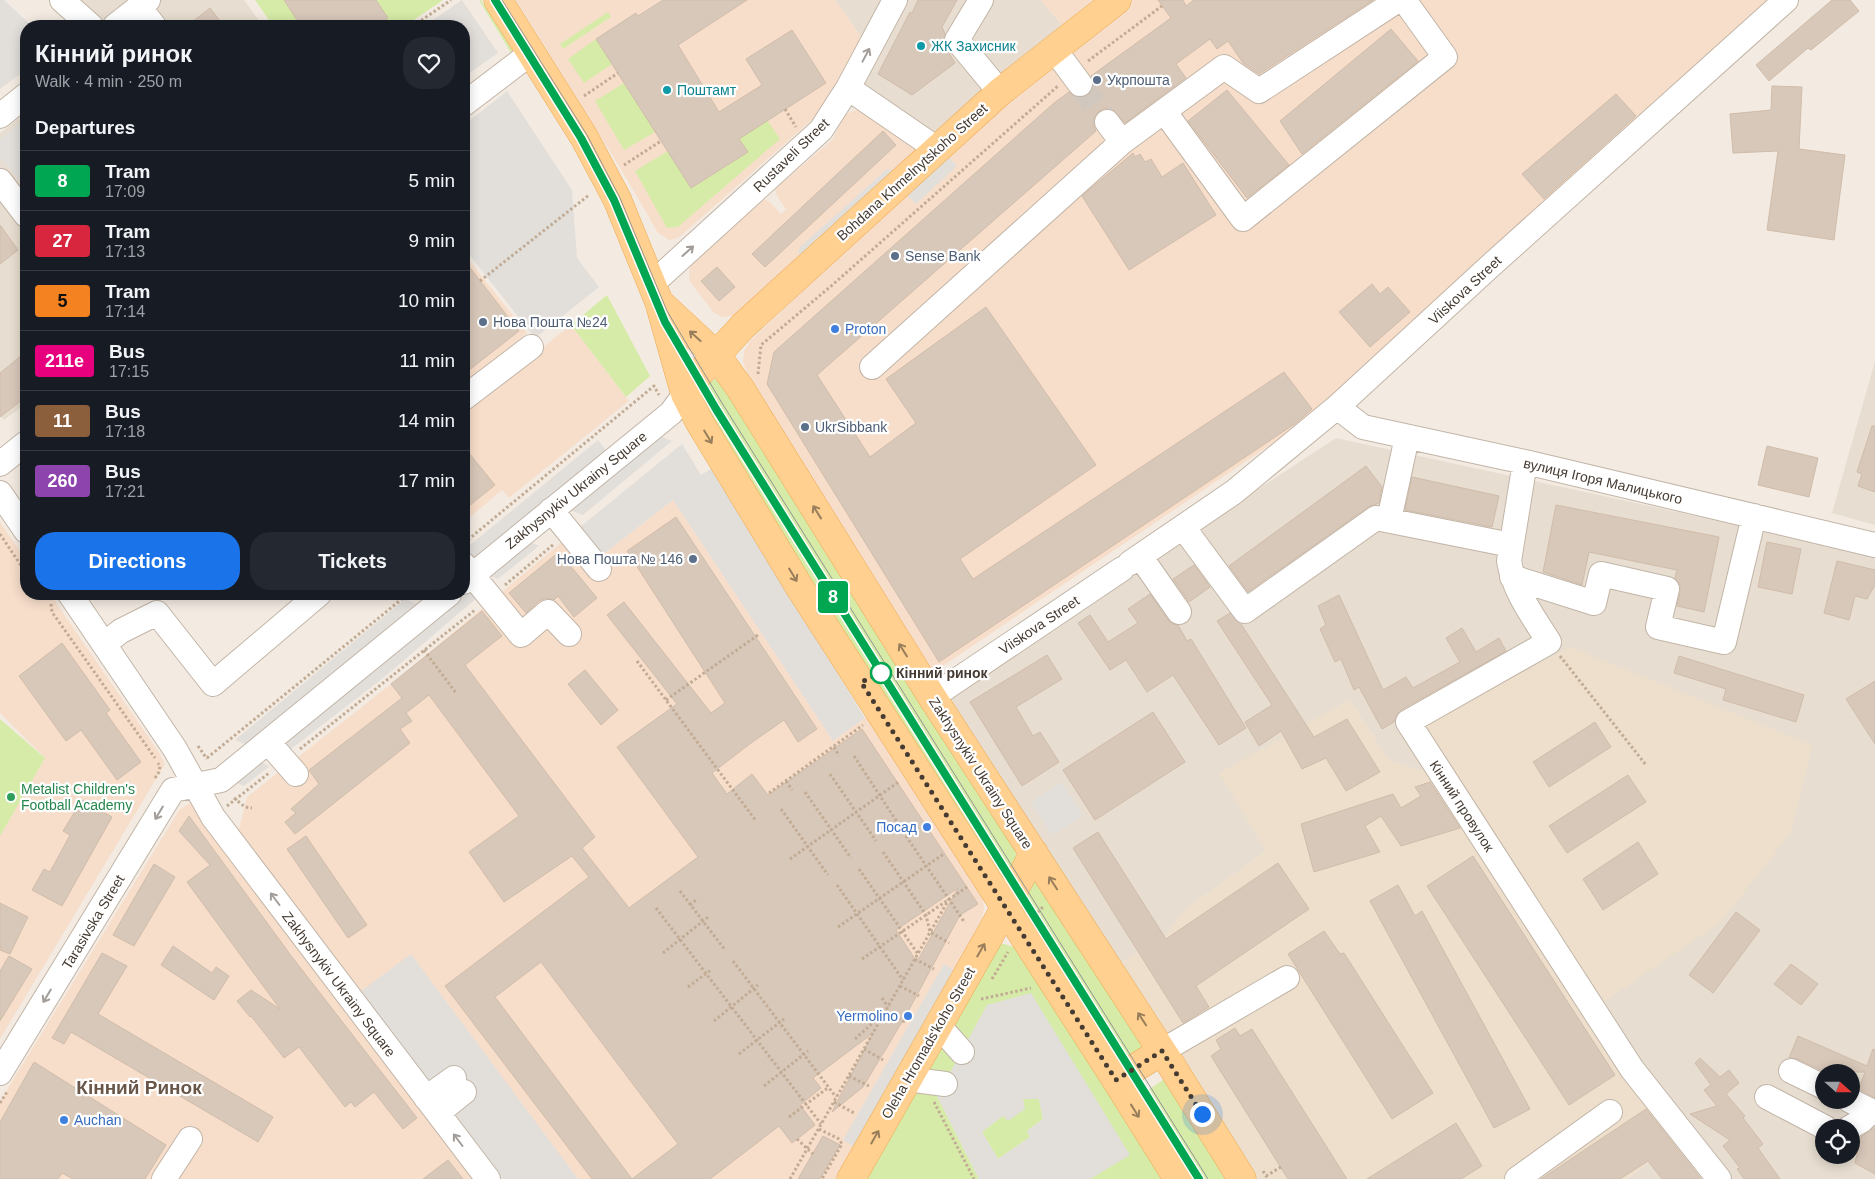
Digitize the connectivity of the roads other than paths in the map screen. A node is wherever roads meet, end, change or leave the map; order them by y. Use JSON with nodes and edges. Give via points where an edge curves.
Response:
{"nodes":[{"id":1,"x":62,"y":0,"type":"edge"},
{"id":2,"x":498,"y":0,"type":"edge"},
{"id":3,"x":895,"y":0,"type":"edge"},
{"id":4,"x":981,"y":0,"type":"edge"},
{"id":5,"x":1398,"y":0,"type":"edge"},
{"id":6,"x":1404,"y":0,"type":"edge"},
{"id":7,"x":1785,"y":0,"type":"edge"},
{"id":8,"x":143,"y":4,"type":"edge"},
{"id":9,"x":1102,"y":4,"type":"edge"},
{"id":10,"x":84,"y":20,"type":"edge"},
{"id":11,"x":123,"y":20,"type":"edge"},
{"id":12,"x":151,"y":20,"type":"edge"},
{"id":13,"x":1054,"y":49,"type":"junction"},
{"id":14,"x":531,"y":53,"type":"junction"},
{"id":15,"x":1076,"y":78,"type":"tunnel mouth"},
{"id":16,"x":848,"y":88,"type":"junction"},
{"id":17,"x":1000,"y":92,"type":"junction"},
{"id":18,"x":470,"y":99,"type":"edge"},
{"id":19,"x":20,"y":101,"type":"edge"},
{"id":20,"x":1164,"y":111,"type":"junction"},
{"id":21,"x":0,"y":116,"type":"edge"},
{"id":22,"x":1107,"y":122,"type":"tunnel mouth"},
{"id":23,"x":1122,"y":142,"type":"junction"},
{"id":24,"x":937,"y":149,"type":"junction"},
{"id":25,"x":0,"y":181,"type":"edge"},
{"id":26,"x":20,"y":207,"type":"edge"},
{"id":27,"x":656,"y":293,"type":"junction"},
{"id":28,"x":531,"y":347,"type":"dead end"},
{"id":29,"x":716,"y":355,"type":"junction"},
{"id":30,"x":872,"y":367,"type":"dead end"},
{"id":31,"x":470,"y":393,"type":"edge"},
{"id":32,"x":673,"y":396,"type":"junction"},
{"id":33,"x":1337,"y":407,"type":"junction"},
{"id":34,"x":1406,"y":437,"type":"junction"},
{"id":35,"x":20,"y":448,"type":"edge"},
{"id":36,"x":1524,"y":462,"type":"junction"},
{"id":37,"x":0,"y":464,"type":"edge"},
{"id":38,"x":0,"y":493,"type":"edge"},
{"id":39,"x":551,"y":510,"type":"junction"},
{"id":40,"x":1754,"y":516,"type":"junction"},
{"id":41,"x":1389,"y":520,"type":"junction"},
{"id":42,"x":20,"y":522,"type":"edge"},
{"id":43,"x":1183,"y":526,"type":"junction"},
{"id":44,"x":1875,"y":545,"type":"edge"},
{"id":45,"x":1511,"y":546,"type":"junction"},
{"id":46,"x":1131,"y":563,"type":"junction"},
{"id":47,"x":599,"y":569,"type":"dead end"},
{"id":48,"x":470,"y":572,"type":"edge"},
{"id":49,"x":1512,"y":576,"type":"junction"},
{"id":50,"x":470,"y":577,"type":"edge"},
{"id":51,"x":61,"y":600,"type":"edge"},
{"id":52,"x":312,"y":600,"type":"edge"},
{"id":53,"x":433,"y":600,"type":"edge"},
{"id":54,"x":1179,"y":612,"type":"dead end"},
{"id":55,"x":569,"y":634,"type":"dead end"},
{"id":56,"x":104,"y":644,"type":"junction"},
{"id":57,"x":932,"y":697,"type":"junction"},
{"id":58,"x":268,"y":742,"type":"junction"},
{"id":59,"x":290,"y":768,"type":"road end"},
{"id":60,"x":195,"y":786,"type":"junction"},
{"id":61,"x":1034,"y":853,"type":"junction"},
{"id":62,"x":1005,"y":907,"type":"junction"},
{"id":63,"x":1287,"y":978,"type":"dead end"},
{"id":64,"x":938,"y":1025,"type":"junction"},
{"id":65,"x":1162,"y":1051,"type":"junction"},
{"id":66,"x":962,"y":1052,"type":"dead end"},
{"id":67,"x":1791,"y":1071,"type":"dead end"},
{"id":68,"x":0,"y":1072,"type":"edge"},
{"id":69,"x":907,"y":1079,"type":"junction"},
{"id":70,"x":1116,"y":1080,"type":"junction"},
{"id":71,"x":1815,"y":1083,"type":"edge"},
{"id":72,"x":459,"y":1085,"type":"dead end"},
{"id":73,"x":938,"y":1090,"type":"road end"},
{"id":74,"x":1767,"y":1097,"type":"dead end"},
{"id":75,"x":432,"y":1106,"type":"junction"},
{"id":76,"x":1860,"y":1106,"type":"edge"},
{"id":77,"x":1610,"y":1112,"type":"dead end"},
{"id":78,"x":1873,"y":1112,"type":"edge"},
{"id":79,"x":1815,"y":1122,"type":"edge"},
{"id":80,"x":1860,"y":1122,"type":"edge"},
{"id":81,"x":190,"y":1139,"type":"dead end"},
{"id":82,"x":1254,"y":1178,"type":"edge"},
{"id":83,"x":164,"y":1179,"type":"edge"},
{"id":84,"x":488,"y":1179,"type":"edge"},
{"id":85,"x":851,"y":1179,"type":"edge"},
{"id":86,"x":1178,"y":1179,"type":"edge"},
{"id":87,"x":1517,"y":1179,"type":"edge"},
{"id":88,"x":1719,"y":1179,"type":"edge"}],
"edges":[{"from":1,"to":10,"type":"street"},
{"from":2,"to":14,"type":"main road"},
{"from":16,"to":3,"type":"street","name":"Rustaveli Street","one_way":true},
{"from":4,"to":17,"type":"street","via":[[957,40]]},
{"from":5,"to":20,"type":"street","via":[[1259,91],[1224,67]]},
{"from":6,"to":20,"type":"street","via":[[1445,58],[1243,219]]},
{"from":7,"to":33,"type":"street","name":"Viiskova Street"},
{"from":8,"to":11,"type":"street"},
{"from":8,"to":12,"type":"street"},
{"from":9,"to":13,"type":"main road","name":"Bohdana Khmelnytskoho Street"},
{"from":13,"to":15,"type":"street"},
{"from":13,"to":17,"type":"main road","name":"Bohdana Khmelnytskoho Street"},
{"from":14,"to":18,"type":"street"},
{"from":14,"to":27,"type":"main road","via":[[584,137],[617,199]]},
{"from":16,"to":24,"type":"street"},
{"from":27,"to":16,"type":"street","name":"Rustaveli Street","one_way":true,"via":[[821,130]]},
{"from":17,"to":24,"type":"main road","name":"Bohdana Khmelnytskoho Street"},
{"from":19,"to":21,"type":"street"},
{"from":20,"to":23,"type":"street"},
{"from":22,"to":23,"type":"street"},
{"from":23,"to":30,"type":"street"},
{"from":24,"to":29,"type":"main road","name":"Bohdana Khmelnytskoho Street","via":[[743,326]]},
{"from":25,"to":26,"type":"street"},
{"from":29,"to":27,"type":"main road","name":"Zakhysnykiv Ukrainy Square","one_way":true},
{"from":27,"to":32,"type":"main road"},
{"from":28,"to":31,"type":"street"},
{"from":29,"to":32,"type":"main road","name":"Bohdana Khmelnytskoho Street"},
{"from":57,"to":29,"type":"main road","name":"Zakhysnykiv Ukrainy Square","one_way":true,"via":[[740,388]]},
{"from":32,"to":39,"type":"street","name":"Zakhysnykiv Ukrainy Square","via":[[671,413]]},
{"from":32,"to":62,"type":"main road","one_way":true,"via":[[700,423],[800,588]]},
{"from":33,"to":34,"type":"street","name":"вулиця Ігоря Малицького","via":[[1363,427]]},
{"from":33,"to":43,"type":"street","name":"Viiskova Street","via":[[1234,492]]},
{"from":34,"to":36,"type":"street","name":"вулиця Ігоря Малицького"},
{"from":34,"to":41,"type":"street"},
{"from":35,"to":37,"type":"street"},
{"from":36,"to":40,"type":"street","name":"вулиця Ігоря Малицького"},
{"from":36,"to":45,"type":"street"},
{"from":38,"to":42,"type":"street"},
{"from":39,"to":47,"type":"street"},
{"from":39,"to":48,"type":"street","name":"Zakhysnykiv Ukrainy Square"},
{"from":40,"to":44,"type":"street","name":"вулиця Ігоря Малицького"},
{"from":40,"to":49,"type":"street","via":[[1724,642],[1658,627],[1667,589],[1601,574],[1594,603]]},
{"from":41,"to":43,"type":"street","via":[[1376,518],[1245,611]]},
{"from":41,"to":45,"type":"street"},
{"from":43,"to":46,"type":"street","name":"Viiskova Street"},
{"from":45,"to":49,"type":"street"},
{"from":46,"to":54,"type":"street"},
{"from":46,"to":57,"type":"street","name":"Viiskova Street"},
{"from":49,"to":88,"type":"street","name":"Кінний провулок","via":[[1549,642],[1408,722],[1632,1069]]},
{"from":50,"to":55,"type":"street","via":[[521,635],[548,612]]},
{"from":51,"to":56,"type":"street","name":"Zakhysnykiv Ukrainy Square"},
{"from":52,"to":56,"type":"street","via":[[213,684],[157,613],[121,631]]},
{"from":53,"to":58,"type":"street"},
{"from":56,"to":60,"type":"street","name":"Zakhysnykiv Ukrainy Square","via":[[175,749]]},
{"from":57,"to":61,"type":"main road","name":"Zakhysnykiv Ukrainy Square"},
{"from":58,"to":59,"type":"street"},
{"from":58,"to":60,"type":"street","via":[[221,780]]},
{"from":60,"to":68,"type":"street","name":"Tarasivska Street","one_way":true,"via":[[173,790]]},
{"from":75,"to":60,"type":"street","name":"Zakhysnykiv Ukrainy Square","one_way":true,"via":[[213,817]]},
{"from":61,"to":62,"type":"main road","name":"Oleha Hromadsʹkoho Street"},
{"from":65,"to":61,"type":"main road","name":"Zakhysnykiv Ukrainy Square","one_way":true},
{"from":64,"to":62,"type":"main road","name":"Oleha Hromadsʹkoho Street","one_way":true},
{"from":62,"to":70,"type":"main road"},
{"from":63,"to":65,"type":"street"},
{"from":64,"to":66,"type":"street"},
{"from":64,"to":69,"type":"main road","name":"Oleha Hromadsʹkoho Street"},
{"from":65,"to":70,"type":"main road"},
{"from":65,"to":82,"type":"main road","name":"Zakhysnykiv Ukrainy Square"},
{"from":67,"to":71,"type":"street"},
{"from":69,"to":73,"type":"street"},
{"from":85,"to":69,"type":"main road","name":"Oleha Hromadsʹkoho Street","one_way":true},
{"from":70,"to":86,"type":"main road","one_way":true},
{"from":72,"to":75,"type":"street"},
{"from":74,"to":79,"type":"street"},
{"from":84,"to":75,"type":"street","name":"Zakhysnykiv Ukrainy Square","one_way":true},
{"from":76,"to":78,"type":"street"},
{"from":77,"to":87,"type":"street"},
{"from":78,"to":80,"type":"street"},
{"from":81,"to":83,"type":"street"}]}
